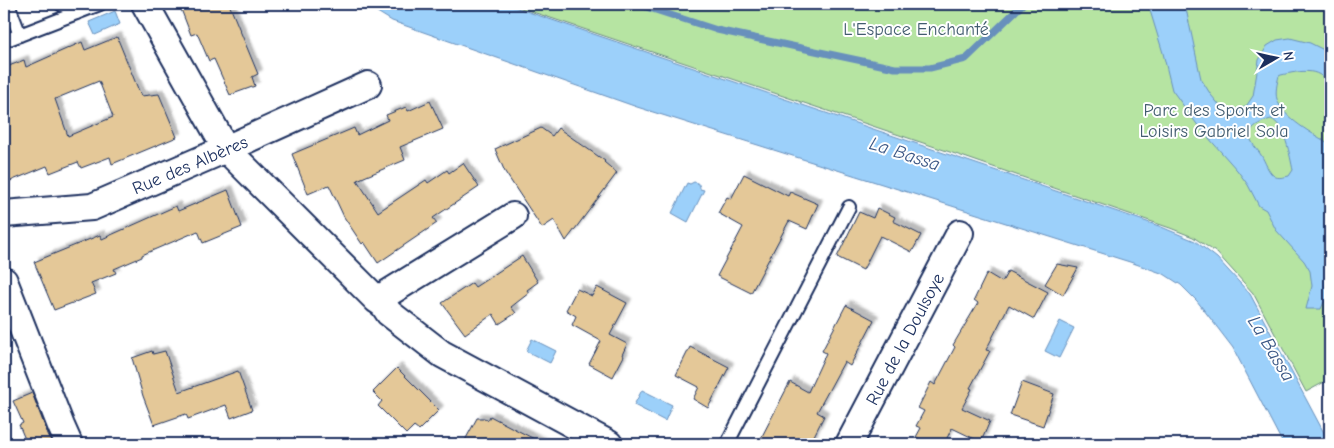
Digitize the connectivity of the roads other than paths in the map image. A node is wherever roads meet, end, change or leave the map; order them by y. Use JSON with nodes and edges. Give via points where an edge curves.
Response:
{"nodes":[{"id":1,"x":8,"y":4,"type":"edge"},
{"id":2,"x":61,"y":4,"type":"edge"},
{"id":3,"x":100,"y":4,"type":"edge"},
{"id":4,"x":145,"y":4,"type":"edge"},
{"id":5,"x":76,"y":13,"type":"junction"},
{"id":6,"x":20,"y":35,"type":"junction"},
{"id":7,"x":4,"y":41,"type":"edge"},
{"id":8,"x":368,"y":85,"type":"dead end"},
{"id":9,"x":226,"y":150,"type":"junction"},
{"id":10,"x":849,"y":207,"type":"dead end"},
{"id":11,"x":4,"y":214,"type":"edge"},
{"id":12,"x":514,"y":216,"type":"dead end"},
{"id":13,"x":960,"y":233,"type":"dead end"},
{"id":14,"x":4,"y":281,"type":"edge"},
{"id":15,"x":377,"y":300,"type":"junction"},
{"id":16,"x":69,"y":444,"type":"edge"},
{"id":17,"x":610,"y":444,"type":"edge"},
{"id":18,"x":727,"y":444,"type":"edge"},
{"id":19,"x":849,"y":444,"type":"edge"}],
"edges":[{"from":1,"to":6,"type":"lane"},
{"from":2,"to":5,"type":"lane"},
{"from":3,"to":5,"type":"lane"},
{"from":4,"to":9,"type":"street"},
{"from":5,"to":6,"type":"lane"},
{"from":6,"to":7,"type":"lane"},
{"from":8,"to":9,"type":"street","name":"Rue des Albères"},
{"from":9,"to":11,"type":"street","name":"Rue des Albères","via":[[92,207]]},
{"from":9,"to":15,"type":"street"},
{"from":10,"to":18,"type":"lane"},
{"from":12,"to":15,"type":"street"},
{"from":13,"to":19,"type":"street","name":"Rue de la Doulsoye"},
{"from":14,"to":16,"type":"street"},
{"from":15,"to":17,"type":"street","via":[[442,354]]}]}
